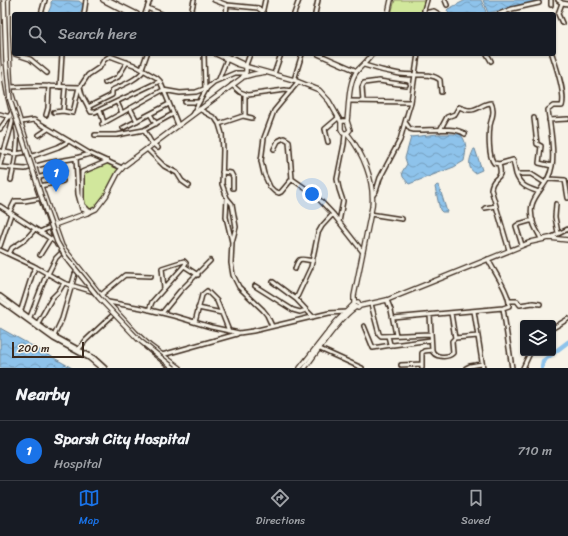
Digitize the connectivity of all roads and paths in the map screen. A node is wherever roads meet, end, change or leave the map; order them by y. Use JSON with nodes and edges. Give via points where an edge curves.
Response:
{"nodes":[{"id":1,"x":3,"y":0,"type":"edge"},
{"id":2,"x":8,"y":0,"type":"edge"},
{"id":3,"x":45,"y":0,"type":"edge"},
{"id":4,"x":86,"y":0,"type":"edge"},
{"id":5,"x":103,"y":0,"type":"edge"},
{"id":6,"x":109,"y":0,"type":"edge"},
{"id":7,"x":150,"y":0,"type":"edge"},
{"id":8,"x":194,"y":0,"type":"edge"},
{"id":9,"x":214,"y":0,"type":"edge"},
{"id":10,"x":265,"y":0,"type":"edge"},
{"id":11,"x":299,"y":0,"type":"edge"},
{"id":12,"x":318,"y":0,"type":"edge"},
{"id":13,"x":391,"y":0,"type":"edge"},
{"id":14,"x":428,"y":0,"type":"edge"},
{"id":15,"x":445,"y":0,"type":"edge"},
{"id":16,"x":551,"y":0,"type":"edge"},
{"id":17,"x":558,"y":0,"type":"edge"},
{"id":18,"x":562,"y":3,"type":"junction"},
{"id":19,"x":539,"y":4,"type":"dead end"},
{"id":20,"x":568,"y":4,"type":"edge"},
{"id":21,"x":227,"y":5,"type":"junction"},
{"id":22,"x":447,"y":5,"type":"dead end"},
{"id":23,"x":551,"y":5,"type":"dead end"},
{"id":24,"x":147,"y":8,"type":"junction"},
{"id":25,"x":1,"y":11,"type":"edge"},
{"id":26,"x":42,"y":12,"type":"edge"},
{"id":27,"x":84,"y":12,"type":"edge"},
{"id":28,"x":126,"y":12,"type":"edge"},
{"id":29,"x":134,"y":12,"type":"edge"},
{"id":30,"x":146,"y":12,"type":"edge"},
{"id":31,"x":157,"y":12,"type":"edge"},
{"id":32,"x":191,"y":12,"type":"edge"},
{"id":33,"x":226,"y":12,"type":"edge"},
{"id":34,"x":261,"y":12,"type":"edge"},
{"id":35,"x":262,"y":12,"type":"edge"},
{"id":36,"x":295,"y":12,"type":"edge"},
{"id":37,"x":315,"y":12,"type":"edge"},
{"id":38,"x":388,"y":12,"type":"edge"},
{"id":39,"x":424,"y":12,"type":"edge"},
{"id":40,"x":504,"y":12,"type":"edge"},
{"id":41,"x":562,"y":24,"type":"dead end"},
{"id":42,"x":1,"y":34,"type":"edge"},
{"id":43,"x":2,"y":49,"type":"edge"},
{"id":44,"x":9,"y":53,"type":"junction"},
{"id":45,"x":12,"y":54,"type":"edge"},
{"id":46,"x":21,"y":56,"type":"edge"},
{"id":47,"x":62,"y":56,"type":"edge"},
{"id":48,"x":109,"y":56,"type":"edge"},
{"id":49,"x":112,"y":56,"type":"edge"},
{"id":50,"x":146,"y":56,"type":"edge"},
{"id":51,"x":204,"y":56,"type":"edge"},
{"id":52,"x":220,"y":56,"type":"edge"},
{"id":53,"x":226,"y":56,"type":"edge"},
{"id":54,"x":249,"y":56,"type":"edge"},
{"id":55,"x":280,"y":56,"type":"edge"},
{"id":56,"x":302,"y":56,"type":"edge"},
{"id":57,"x":323,"y":56,"type":"edge"},
{"id":58,"x":371,"y":56,"type":"edge"},
{"id":59,"x":418,"y":56,"type":"edge"},
{"id":60,"x":488,"y":56,"type":"edge"},
{"id":61,"x":553,"y":56,"type":"edge"},
{"id":62,"x":227,"y":59,"type":"junction"},
{"id":63,"x":491,"y":60,"type":"dead end"},
{"id":64,"x":127,"y":62,"type":"junction"},
{"id":65,"x":245,"y":65,"type":"junction"},
{"id":66,"x":364,"y":65,"type":"junction"},
{"id":67,"x":2,"y":66,"type":"edge"},
{"id":68,"x":10,"y":66,"type":"junction"},
{"id":69,"x":143,"y":69,"type":"junction"},
{"id":70,"x":357,"y":70,"type":"junction"},
{"id":71,"x":267,"y":72,"type":"junction"},
{"id":72,"x":245,"y":73,"type":"junction"},
{"id":73,"x":47,"y":74,"type":"dead end"},
{"id":74,"x":274,"y":74,"type":"junction"},
{"id":75,"x":386,"y":75,"type":"junction"},
{"id":76,"x":416,"y":76,"type":"junction"},
{"id":77,"x":242,"y":78,"type":"junction"},
{"id":78,"x":219,"y":79,"type":"junction"},
{"id":79,"x":160,"y":81,"type":"junction"},
{"id":80,"x":296,"y":81,"type":"junction"},
{"id":81,"x":385,"y":82,"type":"junction"},
{"id":82,"x":105,"y":83,"type":"dead end"},
{"id":83,"x":232,"y":85,"type":"junction"},
{"id":84,"x":406,"y":85,"type":"dead end"},
{"id":85,"x":49,"y":86,"type":"junction"},
{"id":86,"x":8,"y":87,"type":"junction"},
{"id":87,"x":60,"y":87,"type":"junction"},
{"id":88,"x":65,"y":87,"type":"junction"},
{"id":89,"x":79,"y":87,"type":"junction"},
{"id":90,"x":163,"y":90,"type":"junction"},
{"id":91,"x":205,"y":90,"type":"junction"},
{"id":92,"x":291,"y":92,"type":"junction"},
{"id":93,"x":441,"y":92,"type":"dead end"},
{"id":94,"x":245,"y":94,"type":"junction"},
{"id":95,"x":349,"y":101,"type":"junction"},
{"id":96,"x":363,"y":101,"type":"junction"},
{"id":97,"x":117,"y":102,"type":"junction"},
{"id":98,"x":185,"y":102,"type":"dead end"},
{"id":99,"x":198,"y":102,"type":"junction"},
{"id":100,"x":411,"y":102,"type":"junction"},
{"id":101,"x":169,"y":104,"type":"junction"},
{"id":102,"x":15,"y":106,"type":"junction"},
{"id":103,"x":88,"y":108,"type":"junction"},
{"id":104,"x":130,"y":108,"type":"junction"},
{"id":105,"x":199,"y":109,"type":"junction"},
{"id":106,"x":100,"y":110,"type":"junction"},
{"id":107,"x":63,"y":111,"type":"junction"},
{"id":108,"x":12,"y":112,"type":"junction"},
{"id":109,"x":54,"y":112,"type":"dead end"},
{"id":110,"x":122,"y":113,"type":"junction"},
{"id":111,"x":0,"y":114,"type":"edge"},
{"id":112,"x":150,"y":114,"type":"junction"},
{"id":113,"x":173,"y":114,"type":"junction"},
{"id":114,"x":46,"y":115,"type":"dead end"},
{"id":115,"x":192,"y":115,"type":"junction"},
{"id":116,"x":245,"y":116,"type":"junction"},
{"id":117,"x":12,"y":118,"type":"junction"},
{"id":118,"x":252,"y":118,"type":"dead end"},
{"id":119,"x":338,"y":118,"type":"junction"},
{"id":120,"x":534,"y":118,"type":"dead end"},
{"id":121,"x":568,"y":119,"type":"edge"},
{"id":122,"x":549,"y":120,"type":"junction"},
{"id":123,"x":138,"y":121,"type":"junction"},
{"id":124,"x":347,"y":121,"type":"junction"},
{"id":125,"x":341,"y":122,"type":"junction"},
{"id":126,"x":405,"y":122,"type":"junction"},
{"id":127,"x":20,"y":123,"type":"junction"},
{"id":128,"x":156,"y":124,"type":"junction"},
{"id":129,"x":219,"y":124,"type":"junction"},
{"id":130,"x":178,"y":125,"type":"junction"},
{"id":131,"x":123,"y":128,"type":"dead end"},
{"id":132,"x":0,"y":129,"type":"edge"},
{"id":133,"x":48,"y":129,"type":"junction"},
{"id":134,"x":144,"y":130,"type":"junction"},
{"id":135,"x":440,"y":130,"type":"junction"},
{"id":136,"x":346,"y":133,"type":"junction"},
{"id":137,"x":465,"y":134,"type":"dead end"},
{"id":138,"x":39,"y":135,"type":"dead end"},
{"id":139,"x":95,"y":135,"type":"dead end"},
{"id":140,"x":69,"y":141,"type":"junction"},
{"id":141,"x":328,"y":142,"type":"dead end"},
{"id":142,"x":154,"y":144,"type":"junction"},
{"id":143,"x":158,"y":148,"type":"dead end"},
{"id":144,"x":146,"y":149,"type":"junction"},
{"id":145,"x":274,"y":149,"type":"dead end"},
{"id":146,"x":2,"y":151,"type":"edge"},
{"id":147,"x":28,"y":152,"type":"junction"},
{"id":148,"x":15,"y":154,"type":"junction"},
{"id":149,"x":91,"y":154,"type":"junction"},
{"id":150,"x":30,"y":157,"type":"junction"},
{"id":151,"x":76,"y":158,"type":"junction"},
{"id":152,"x":108,"y":161,"type":"junction"},
{"id":153,"x":499,"y":164,"type":"junction"},
{"id":154,"x":0,"y":166,"type":"edge"},
{"id":155,"x":552,"y":166,"type":"junction"},
{"id":156,"x":123,"y":167,"type":"junction"},
{"id":157,"x":14,"y":168,"type":"junction"},
{"id":158,"x":33,"y":168,"type":"junction"},
{"id":159,"x":65,"y":170,"type":"dead end"},
{"id":160,"x":222,"y":172,"type":"junction"},
{"id":161,"x":516,"y":174,"type":"junction"},
{"id":162,"x":36,"y":178,"type":"junction"},
{"id":163,"x":292,"y":179,"type":"junction"},
{"id":164,"x":549,"y":179,"type":"junction"},
{"id":165,"x":11,"y":180,"type":"dead end"},
{"id":166,"x":63,"y":181,"type":"dead end"},
{"id":167,"x":545,"y":183,"type":"junction"},
{"id":168,"x":189,"y":186,"type":"dead end"},
{"id":169,"x":39,"y":187,"type":"junction"},
{"id":170,"x":233,"y":188,"type":"dead end"},
{"id":171,"x":539,"y":192,"type":"junction"},
{"id":172,"x":373,"y":195,"type":"junction"},
{"id":173,"x":45,"y":197,"type":"junction"},
{"id":174,"x":40,"y":198,"type":"junction"},
{"id":175,"x":227,"y":198,"type":"junction"},
{"id":176,"x":568,"y":198,"type":"edge"},
{"id":177,"x":556,"y":204,"type":"dead end"},
{"id":178,"x":0,"y":206,"type":"edge"},
{"id":179,"x":496,"y":206,"type":"junction"},
{"id":180,"x":485,"y":208,"type":"dead end"},
{"id":181,"x":10,"y":213,"type":"junction"},
{"id":182,"x":89,"y":213,"type":"junction"},
{"id":183,"x":333,"y":214,"type":"junction"},
{"id":184,"x":370,"y":214,"type":"junction"},
{"id":185,"x":402,"y":219,"type":"dead end"},
{"id":186,"x":533,"y":220,"type":"junction"},
{"id":187,"x":339,"y":222,"type":"junction"},
{"id":188,"x":54,"y":225,"type":"junction"},
{"id":189,"x":50,"y":227,"type":"junction"},
{"id":190,"x":35,"y":229,"type":"junction"},
{"id":191,"x":568,"y":229,"type":"edge"},
{"id":192,"x":40,"y":232,"type":"junction"},
{"id":193,"x":558,"y":233,"type":"junction"},
{"id":194,"x":549,"y":238,"type":"junction"},
{"id":195,"x":50,"y":239,"type":"junction"},
{"id":196,"x":541,"y":239,"type":"junction"},
{"id":197,"x":568,"y":240,"type":"edge"},
{"id":198,"x":55,"y":242,"type":"junction"},
{"id":199,"x":232,"y":242,"type":"junction"},
{"id":200,"x":0,"y":246,"type":"edge"},
{"id":201,"x":62,"y":246,"type":"junction"},
{"id":202,"x":521,"y":246,"type":"junction"},
{"id":203,"x":0,"y":250,"type":"edge"},
{"id":204,"x":509,"y":250,"type":"junction"},
{"id":205,"x":362,"y":251,"type":"junction"},
{"id":206,"x":61,"y":252,"type":"junction"},
{"id":207,"x":9,"y":254,"type":"junction"},
{"id":208,"x":40,"y":255,"type":"dead end"},
{"id":209,"x":488,"y":259,"type":"junction"},
{"id":210,"x":210,"y":261,"type":"dead end"},
{"id":211,"x":313,"y":261,"type":"junction"},
{"id":212,"x":184,"y":266,"type":"junction"},
{"id":213,"x":36,"y":267,"type":"junction"},
{"id":214,"x":79,"y":268,"type":"junction"},
{"id":215,"x":295,"y":269,"type":"dead end"},
{"id":216,"x":76,"y":272,"type":"junction"},
{"id":217,"x":48,"y":273,"type":"junction"},
{"id":218,"x":198,"y":275,"type":"junction"},
{"id":219,"x":151,"y":276,"type":"dead end"},
{"id":220,"x":274,"y":282,"type":"dead end"},
{"id":221,"x":64,"y":283,"type":"junction"},
{"id":222,"x":71,"y":286,"type":"junction"},
{"id":223,"x":255,"y":286,"type":"dead end"},
{"id":224,"x":164,"y":288,"type":"junction"},
{"id":225,"x":92,"y":292,"type":"junction"},
{"id":226,"x":100,"y":294,"type":"junction"},
{"id":227,"x":0,"y":296,"type":"edge"},
{"id":228,"x":296,"y":299,"type":"junction"},
{"id":229,"x":0,"y":300,"type":"edge"},
{"id":230,"x":387,"y":300,"type":"junction"},
{"id":231,"x":509,"y":301,"type":"junction"},
{"id":232,"x":108,"y":302,"type":"junction"},
{"id":233,"x":357,"y":304,"type":"junction"},
{"id":234,"x":371,"y":304,"type":"junction"},
{"id":235,"x":540,"y":304,"type":"dead end"},
{"id":236,"x":198,"y":308,"type":"junction"},
{"id":237,"x":502,"y":308,"type":"junction"},
{"id":238,"x":20,"y":310,"type":"junction"},
{"id":239,"x":149,"y":310,"type":"junction"},
{"id":240,"x":306,"y":310,"type":"junction"},
{"id":241,"x":474,"y":311,"type":"junction"},
{"id":242,"x":115,"y":313,"type":"junction"},
{"id":243,"x":162,"y":313,"type":"junction"},
{"id":244,"x":222,"y":313,"type":"junction"},
{"id":245,"x":347,"y":313,"type":"junction"},
{"id":246,"x":451,"y":313,"type":"junction"},
{"id":247,"x":430,"y":315,"type":"junction"},
{"id":248,"x":30,"y":317,"type":"junction"},
{"id":249,"x":313,"y":317,"type":"junction"},
{"id":250,"x":392,"y":318,"type":"junction"},
{"id":251,"x":568,"y":319,"type":"edge"},
{"id":252,"x":195,"y":322,"type":"junction"},
{"id":253,"x":38,"y":323,"type":"junction"},
{"id":254,"x":272,"y":326,"type":"junction"},
{"id":255,"x":364,"y":326,"type":"dead end"},
{"id":256,"x":556,"y":326,"type":"edge"},
{"id":257,"x":229,"y":331,"type":"junction"},
{"id":258,"x":239,"y":333,"type":"junction"},
{"id":259,"x":421,"y":334,"type":"junction"},
{"id":260,"x":430,"y":334,"type":"junction"},
{"id":261,"x":396,"y":335,"type":"junction"},
{"id":262,"x":54,"y":336,"type":"junction"},
{"id":263,"x":388,"y":336,"type":"junction"},
{"id":264,"x":478,"y":336,"type":"junction"},
{"id":265,"x":455,"y":338,"type":"junction"},
{"id":266,"x":431,"y":340,"type":"junction"},
{"id":267,"x":391,"y":345,"type":"junction"},
{"id":268,"x":79,"y":349,"type":"junction"},
{"id":269,"x":320,"y":349,"type":"junction"},
{"id":270,"x":432,"y":350,"type":"junction"},
{"id":271,"x":162,"y":355,"type":"junction"},
{"id":272,"x":312,"y":356,"type":"junction"},
{"id":273,"x":529,"y":356,"type":"edge"},
{"id":274,"x":157,"y":357,"type":"junction"},
{"id":275,"x":401,"y":365,"type":"dead end"},
{"id":276,"x":422,"y":366,"type":"edge"},
{"id":277,"x":482,"y":366,"type":"edge"},
{"id":278,"x":100,"y":368,"type":"edge"},
{"id":279,"x":105,"y":368,"type":"edge"},
{"id":280,"x":173,"y":368,"type":"edge"},
{"id":281,"x":180,"y":368,"type":"edge"},
{"id":282,"x":300,"y":368,"type":"edge"},
{"id":283,"x":305,"y":368,"type":"edge"},
{"id":284,"x":362,"y":368,"type":"edge"},
{"id":285,"x":466,"y":368,"type":"edge"},
{"id":286,"x":512,"y":368,"type":"edge"},
{"id":287,"x":523,"y":368,"type":"edge"}],
"edges":[{"from":1,"to":25,"type":"main road"},
{"from":1,"to":280,"type":"main road","bridge":true,"via":[[10,100],[57,242],[107,306],[139,340]]},
{"from":2,"to":44,"type":"main road"},
{"from":3,"to":26,"type":"street"},
{"from":4,"to":27,"type":"street"},
{"from":5,"to":28,"type":"main road"},
{"from":6,"to":29,"type":"main road"},
{"from":7,"to":24,"type":"street"},
{"from":8,"to":32,"type":"street"},
{"from":9,"to":21,"type":"street"},
{"from":10,"to":35,"type":"street"},
{"from":11,"to":36,"type":"street"},
{"from":12,"to":37,"type":"street"},
{"from":13,"to":38,"type":"main road"},
{"from":14,"to":39,"type":"street"},
{"from":15,"to":22,"type":"street"},
{"from":16,"to":23,"type":"street"},
{"from":17,"to":18,"type":"street"},
{"from":18,"to":20,"type":"street"},
{"from":18,"to":41,"type":"street","via":[[558,14]]},
{"from":19,"to":40,"type":"street"},
{"from":21,"to":33,"type":"street"},
{"from":21,"to":34,"type":"street","via":[[258,8]]},
{"from":24,"to":30,"type":"street"},
{"from":24,"to":31,"type":"street"},
{"from":25,"to":42,"type":"main road"},
{"from":42,"to":43,"type":"main road"},
{"from":43,"to":67,"type":"main road"},
{"from":44,"to":45,"type":"street"},
{"from":44,"to":68,"type":"main road"},
{"from":46,"to":73,"type":"street","via":[[30,59]]},
{"from":47,"to":87,"type":"street"},
{"from":48,"to":89,"type":"street"},
{"from":49,"to":64,"type":"street"},
{"from":50,"to":69,"type":"street"},
{"from":51,"to":91,"type":"street"},
{"from":52,"to":62,"type":"main road"},
{"from":53,"to":65,"type":"main road"},
{"from":54,"to":65,"type":"street"},
{"from":55,"to":74,"type":"street"},
{"from":56,"to":80,"type":"street"},
{"from":57,"to":70,"type":"street"},
{"from":58,"to":66,"type":"main road"},
{"from":59,"to":76,"type":"street"},
{"from":60,"to":63,"type":"street"},
{"from":61,"to":122,"type":"street","via":[[563,102],[562,106],[553,106],[548,110]]},
{"from":62,"to":65,"type":"main road"},
{"from":62,"to":78,"type":"street"},
{"from":64,"to":69,"type":"street"},
{"from":64,"to":82,"type":"street","via":[[118,77]]},
{"from":65,"to":71,"type":"main road"},
{"from":65,"to":72,"type":"main road"},
{"from":66,"to":70,"type":"main road"},
{"from":66,"to":75,"type":"street"},
{"from":67,"to":68,"type":"street"},
{"from":67,"to":86,"type":"main road"},
{"from":68,"to":86,"type":"main road"},
{"from":69,"to":79,"type":"street"},
{"from":69,"to":103,"type":"street","via":[[134,79],[112,90],[112,95]]},
{"from":70,"to":95,"type":"main road","via":[[351,84]]},
{"from":71,"to":74,"type":"main road"},
{"from":71,"to":77,"type":"main road"},
{"from":72,"to":77,"type":"main road"},
{"from":72,"to":78,"type":"street","via":[[235,73]]},
{"from":74,"to":80,"type":"main road"},
{"from":75,"to":76,"type":"street"},
{"from":75,"to":81,"type":"street"},
{"from":76,"to":93,"type":"street","via":[[435,76],[441,82]]},
{"from":76,"to":100,"type":"street"},
{"from":77,"to":83,"type":"main road"},
{"from":78,"to":91,"type":"street"},
{"from":79,"to":90,"type":"street"},
{"from":79,"to":97,"type":"street"},
{"from":80,"to":92,"type":"street"},
{"from":80,"to":119,"type":"main road","via":[[322,92]]},
{"from":81,"to":84,"type":"street"},
{"from":81,"to":96,"type":"street","via":[[363,84]]},
{"from":83,"to":94,"type":"street"},
{"from":83,"to":105,"type":"main road"},
{"from":85,"to":86,"type":"street"},
{"from":85,"to":87,"type":"street"},
{"from":85,"to":114,"type":"street"},
{"from":86,"to":102,"type":"main road"},
{"from":86,"to":108,"type":"main road","bridge":true},
{"from":87,"to":88,"type":"street"},
{"from":88,"to":89,"type":"street"},
{"from":88,"to":107,"type":"street"},
{"from":89,"to":103,"type":"street"},
{"from":89,"to":107,"type":"street","via":[[74,112],[72,114]]},
{"from":90,"to":91,"type":"street","via":[[180,93]]},
{"from":90,"to":101,"type":"street"},
{"from":90,"to":104,"type":"street"},
{"from":91,"to":99,"type":"street"},
{"from":92,"to":94,"type":"street","via":[[285,90]]},
{"from":92,"to":163,"type":"street","via":[[274,111],[264,138],[261,160],[264,174],[274,192],[281,192]]},
{"from":94,"to":116,"type":"street"},
{"from":95,"to":96,"type":"street"},
{"from":95,"to":124,"type":"main road"},
{"from":96,"to":100,"type":"street"},
{"from":97,"to":106,"type":"street"},
{"from":97,"to":110,"type":"street"},
{"from":98,"to":99,"type":"street"},
{"from":99,"to":115,"type":"street"},
{"from":100,"to":126,"type":"street"},
{"from":101,"to":112,"type":"street"},
{"from":101,"to":113,"type":"street"},
{"from":102,"to":108,"type":"street"},
{"from":102,"to":127,"type":"main road"},
{"from":103,"to":106,"type":"street","via":[[91,112]]},
{"from":104,"to":110,"type":"street"},
{"from":104,"to":123,"type":"street"},
{"from":105,"to":115,"type":"main road"},
{"from":105,"to":129,"type":"street","via":[[215,118]]},
{"from":106,"to":110,"type":"street","via":[[103,123]]},
{"from":107,"to":109,"type":"street"},
{"from":108,"to":117,"type":"main road"},
{"from":111,"to":117,"type":"street"},
{"from":112,"to":123,"type":"street"},
{"from":112,"to":128,"type":"street"},
{"from":113,"to":128,"type":"street"},
{"from":113,"to":130,"type":"street"},
{"from":115,"to":130,"type":"main road"},
{"from":116,"to":118,"type":"street"},
{"from":116,"to":129,"type":"street"},
{"from":117,"to":127,"type":"main road"},
{"from":117,"to":127,"type":"street"},
{"from":117,"to":132,"type":"street"},
{"from":117,"to":146,"type":"street","via":[[8,140]]},
{"from":119,"to":125,"type":"main road"},
{"from":119,"to":141,"type":"street","via":[[325,129]]},
{"from":120,"to":155,"type":"street","via":[[537,144],[541,145],[539,163]]},
{"from":121,"to":122,"type":"street"},
{"from":122,"to":155,"type":"street"},
{"from":123,"to":131,"type":"street"},
{"from":124,"to":125,"type":"main road"},
{"from":124,"to":136,"type":"main road","via":[[350,128],[349,133]]},
{"from":125,"to":136,"type":"main road","via":[[341,131]]},
{"from":126,"to":135,"type":"street","via":[[414,130]]},
{"from":126,"to":172,"type":"street","via":[[400,140]]},
{"from":127,"to":133,"type":"street","via":[[32,119]]},
{"from":127,"to":147,"type":"main road"},
{"from":127,"to":148,"type":"street","via":[[16,127],[18,133]]},
{"from":128,"to":134,"type":"street"},
{"from":129,"to":160,"type":"street","via":[[222,134]]},
{"from":130,"to":142,"type":"main road"},
{"from":133,"to":138,"type":"street"},
{"from":133,"to":140,"type":"street"},
{"from":134,"to":139,"type":"street","via":[[117,135]]},
{"from":134,"to":142,"type":"street"},
{"from":135,"to":137,"type":"street","via":[[458,130]]},
{"from":135,"to":153,"type":"street","via":[[448,117],[455,114],[459,107],[470,110],[491,103],[491,159]]},
{"from":136,"to":172,"type":"main road","via":[[355,144],[370,175]]},
{"from":136,"to":187,"type":"street","via":[[337,179],[343,202]]},
{"from":140,"to":149,"type":"street"},
{"from":140,"to":150,"type":"street"},
{"from":142,"to":143,"type":"street"},
{"from":142,"to":144,"type":"main road"},
{"from":144,"to":156,"type":"main road"},
{"from":144,"to":168,"type":"street","via":[[164,166],[177,173]]},
{"from":145,"to":163,"type":"street","via":[[278,140],[289,140]]},
{"from":146,"to":148,"type":"street"},
{"from":146,"to":154,"type":"street"},
{"from":147,"to":148,"type":"street"},
{"from":147,"to":150,"type":"main road"},
{"from":148,"to":157,"type":"street"},
{"from":149,"to":151,"type":"street"},
{"from":149,"to":152,"type":"street"},
{"from":150,"to":158,"type":"main road"},
{"from":151,"to":158,"type":"street"},
{"from":151,"to":182,"type":"street","via":[[78,196],[82,209]]},
{"from":152,"to":156,"type":"street"},
{"from":152,"to":182,"type":"street","via":[[82,172],[83,205]]},
{"from":153,"to":161,"type":"street","via":[[513,160]]},
{"from":153,"to":179,"type":"street","via":[[501,174],[491,189]]},
{"from":154,"to":157,"type":"street"},
{"from":155,"to":164,"type":"street"},
{"from":156,"to":182,"type":"main road","via":[[100,204]]},
{"from":157,"to":158,"type":"street"},
{"from":157,"to":165,"type":"street"},
{"from":158,"to":162,"type":"main road"},
{"from":159,"to":162,"type":"street"},
{"from":160,"to":170,"type":"street","via":[[231,173]]},
{"from":160,"to":175,"type":"street","via":[[222,184]]},
{"from":161,"to":167,"type":"street","via":[[531,174]]},
{"from":161,"to":171,"type":"street","via":[[522,184]]},
{"from":162,"to":169,"type":"main road"},
{"from":163,"to":183,"type":"street","via":[[315,195]]},
{"from":164,"to":167,"type":"street"},
{"from":164,"to":176,"type":"street","via":[[565,180]]},
{"from":166,"to":169,"type":"street"},
{"from":167,"to":171,"type":"street"},
{"from":169,"to":173,"type":"main road"},
{"from":169,"to":174,"type":"main road"},
{"from":171,"to":186,"type":"street","via":[[531,205]]},
{"from":172,"to":184,"type":"main road"},
{"from":173,"to":174,"type":"street"},
{"from":173,"to":188,"type":"main road"},
{"from":174,"to":181,"type":"street","via":[[16,201]]},
{"from":174,"to":189,"type":"main road"},
{"from":175,"to":199,"type":"street","via":[[226,217]]},
{"from":175,"to":199,"type":"street","via":[[232,204],[236,227]]},
{"from":177,"to":193,"type":"street"},
{"from":178,"to":181,"type":"street"},
{"from":179,"to":180,"type":"street"},
{"from":179,"to":204,"type":"street"},
{"from":181,"to":190,"type":"street"},
{"from":181,"to":200,"type":"street"},
{"from":182,"to":188,"type":"main road"},
{"from":183,"to":187,"type":"street"},
{"from":183,"to":211,"type":"street","via":[[318,233]]},
{"from":184,"to":185,"type":"street"},
{"from":184,"to":205,"type":"main road"},
{"from":186,"to":196,"type":"street"},
{"from":186,"to":202,"type":"street","via":[[516,226]]},
{"from":187,"to":205,"type":"street"},
{"from":188,"to":189,"type":"street"},
{"from":188,"to":201,"type":"main road"},
{"from":189,"to":192,"type":"street"},
{"from":189,"to":198,"type":"main road"},
{"from":190,"to":192,"type":"street"},
{"from":190,"to":207,"type":"street","via":[[12,248]]},
{"from":191,"to":193,"type":"street"},
{"from":192,"to":195,"type":"street"},
{"from":193,"to":194,"type":"street"},
{"from":194,"to":196,"type":"main road"},
{"from":194,"to":197,"type":"main road"},
{"from":195,"to":198,"type":"street"},
{"from":195,"to":208,"type":"street"},
{"from":196,"to":202,"type":"main road"},
{"from":198,"to":201,"type":"street"},
{"from":198,"to":206,"type":"main road"},
{"from":199,"to":254,"type":"street","via":[[231,263],[239,287],[267,315]]},
{"from":201,"to":214,"type":"main road"},
{"from":202,"to":204,"type":"main road"},
{"from":203,"to":207,"type":"street"},
{"from":204,"to":209,"type":"main road"},
{"from":205,"to":233,"type":"main road","via":[[356,292]]},
{"from":206,"to":216,"type":"main road"},
{"from":206,"to":217,"type":"street"},
{"from":207,"to":213,"type":"street"},
{"from":209,"to":230,"type":"main road"},
{"from":209,"to":231,"type":"street"},
{"from":210,"to":218,"type":"street"},
{"from":211,"to":215,"type":"street","via":[[300,259]]},
{"from":211,"to":228,"type":"street"},
{"from":212,"to":218,"type":"street"},
{"from":212,"to":224,"type":"street"},
{"from":212,"to":224,"type":"street","via":[[184,260],[162,268]]},
{"from":213,"to":217,"type":"street"},
{"from":213,"to":238,"type":"street"},
{"from":214,"to":216,"type":"street"},
{"from":214,"to":226,"type":"main road"},
{"from":216,"to":222,"type":"street"},
{"from":216,"to":225,"type":"main road"},
{"from":217,"to":221,"type":"street"},
{"from":217,"to":248,"type":"street"},
{"from":218,"to":243,"type":"street"},
{"from":219,"to":226,"type":"street","via":[[125,275]]},
{"from":220,"to":228,"type":"street"},
{"from":221,"to":222,"type":"street"},
{"from":221,"to":253,"type":"street"},
{"from":222,"to":225,"type":"street"},
{"from":222,"to":262,"type":"street","via":[[62,319]]},
{"from":223,"to":240,"type":"street","via":[[293,310]]},
{"from":224,"to":239,"type":"street","via":[[152,302]]},
{"from":225,"to":226,"type":"street"},
{"from":225,"to":242,"type":"main road"},
{"from":226,"to":232,"type":"main road"},
{"from":227,"to":238,"type":"street"},
{"from":228,"to":240,"type":"street"},
{"from":229,"to":278,"type":"street","via":[[54,339],[89,358]]},
{"from":230,"to":234,"type":"main road"},
{"from":230,"to":250,"type":"street"},
{"from":231,"to":235,"type":"street","via":[[517,301],[520,305]]},
{"from":231,"to":237,"type":"street","via":[[509,306]]},
{"from":232,"to":239,"type":"street"},
{"from":232,"to":242,"type":"main road"},
{"from":233,"to":234,"type":"main road"},
{"from":233,"to":245,"type":"main road"},
{"from":234,"to":263,"type":"street","via":[[379,334]]},
{"from":236,"to":244,"type":"street"},
{"from":236,"to":244,"type":"street","via":[[202,295],[206,292],[217,301]]},
{"from":236,"to":252,"type":"street"},
{"from":237,"to":241,"type":"street"},
{"from":237,"to":286,"type":"street"},
{"from":238,"to":248,"type":"street"},
{"from":239,"to":243,"type":"street"},
{"from":240,"to":249,"type":"street"},
{"from":241,"to":246,"type":"street"},
{"from":241,"to":264,"type":"street"},
{"from":242,"to":268,"type":"street"},
{"from":242,"to":271,"type":"main road"},
{"from":242,"to":274,"type":"main road","via":[[134,336]]},
{"from":243,"to":252,"type":"street"},
{"from":244,"to":257,"type":"street"},
{"from":245,"to":249,"type":"street","via":[[329,313]]},
{"from":245,"to":269,"type":"main road"},
{"from":245,"to":272,"type":"main road","via":[[336,322]]},
{"from":246,"to":247,"type":"street"},
{"from":246,"to":265,"type":"street"},
{"from":247,"to":250,"type":"street"},
{"from":247,"to":260,"type":"street"},
{"from":248,"to":253,"type":"street"},
{"from":249,"to":254,"type":"street"},
{"from":250,"to":261,"type":"street"},
{"from":251,"to":256,"type":"street"},
{"from":252,"to":257,"type":"street"},
{"from":253,"to":262,"type":"street"},
{"from":254,"to":258,"type":"street"},
{"from":255,"to":267,"type":"street","via":[[373,348]]},
{"from":257,"to":258,"type":"street"},
{"from":258,"to":271,"type":"street"},
{"from":259,"to":260,"type":"street"},
{"from":259,"to":261,"type":"street"},
{"from":259,"to":266,"type":"street"},
{"from":260,"to":266,"type":"street"},
{"from":261,"to":263,"type":"street"},
{"from":262,"to":268,"type":"street"},
{"from":263,"to":267,"type":"street"},
{"from":264,"to":265,"type":"street"},
{"from":264,"to":277,"type":"street"},
{"from":265,"to":270,"type":"street","via":[[452,341],[453,353],[450,356],[436,356]]},
{"from":266,"to":267,"type":"street"},
{"from":266,"to":270,"type":"street"},
{"from":268,"to":279,"type":"street"},
{"from":269,"to":272,"type":"main road"},
{"from":269,"to":284,"type":"street"},
{"from":270,"to":276,"type":"street","via":[[423,352]]},
{"from":271,"to":274,"type":"street"},
{"from":271,"to":281,"type":"main road"},
{"from":272,"to":282,"type":"main road"},
{"from":272,"to":283,"type":"main road"},
{"from":273,"to":287,"type":"street"},
{"from":274,"to":280,"type":"main road"},
{"from":275,"to":276,"type":"street"},
{"from":277,"to":285,"type":"street"}]}
